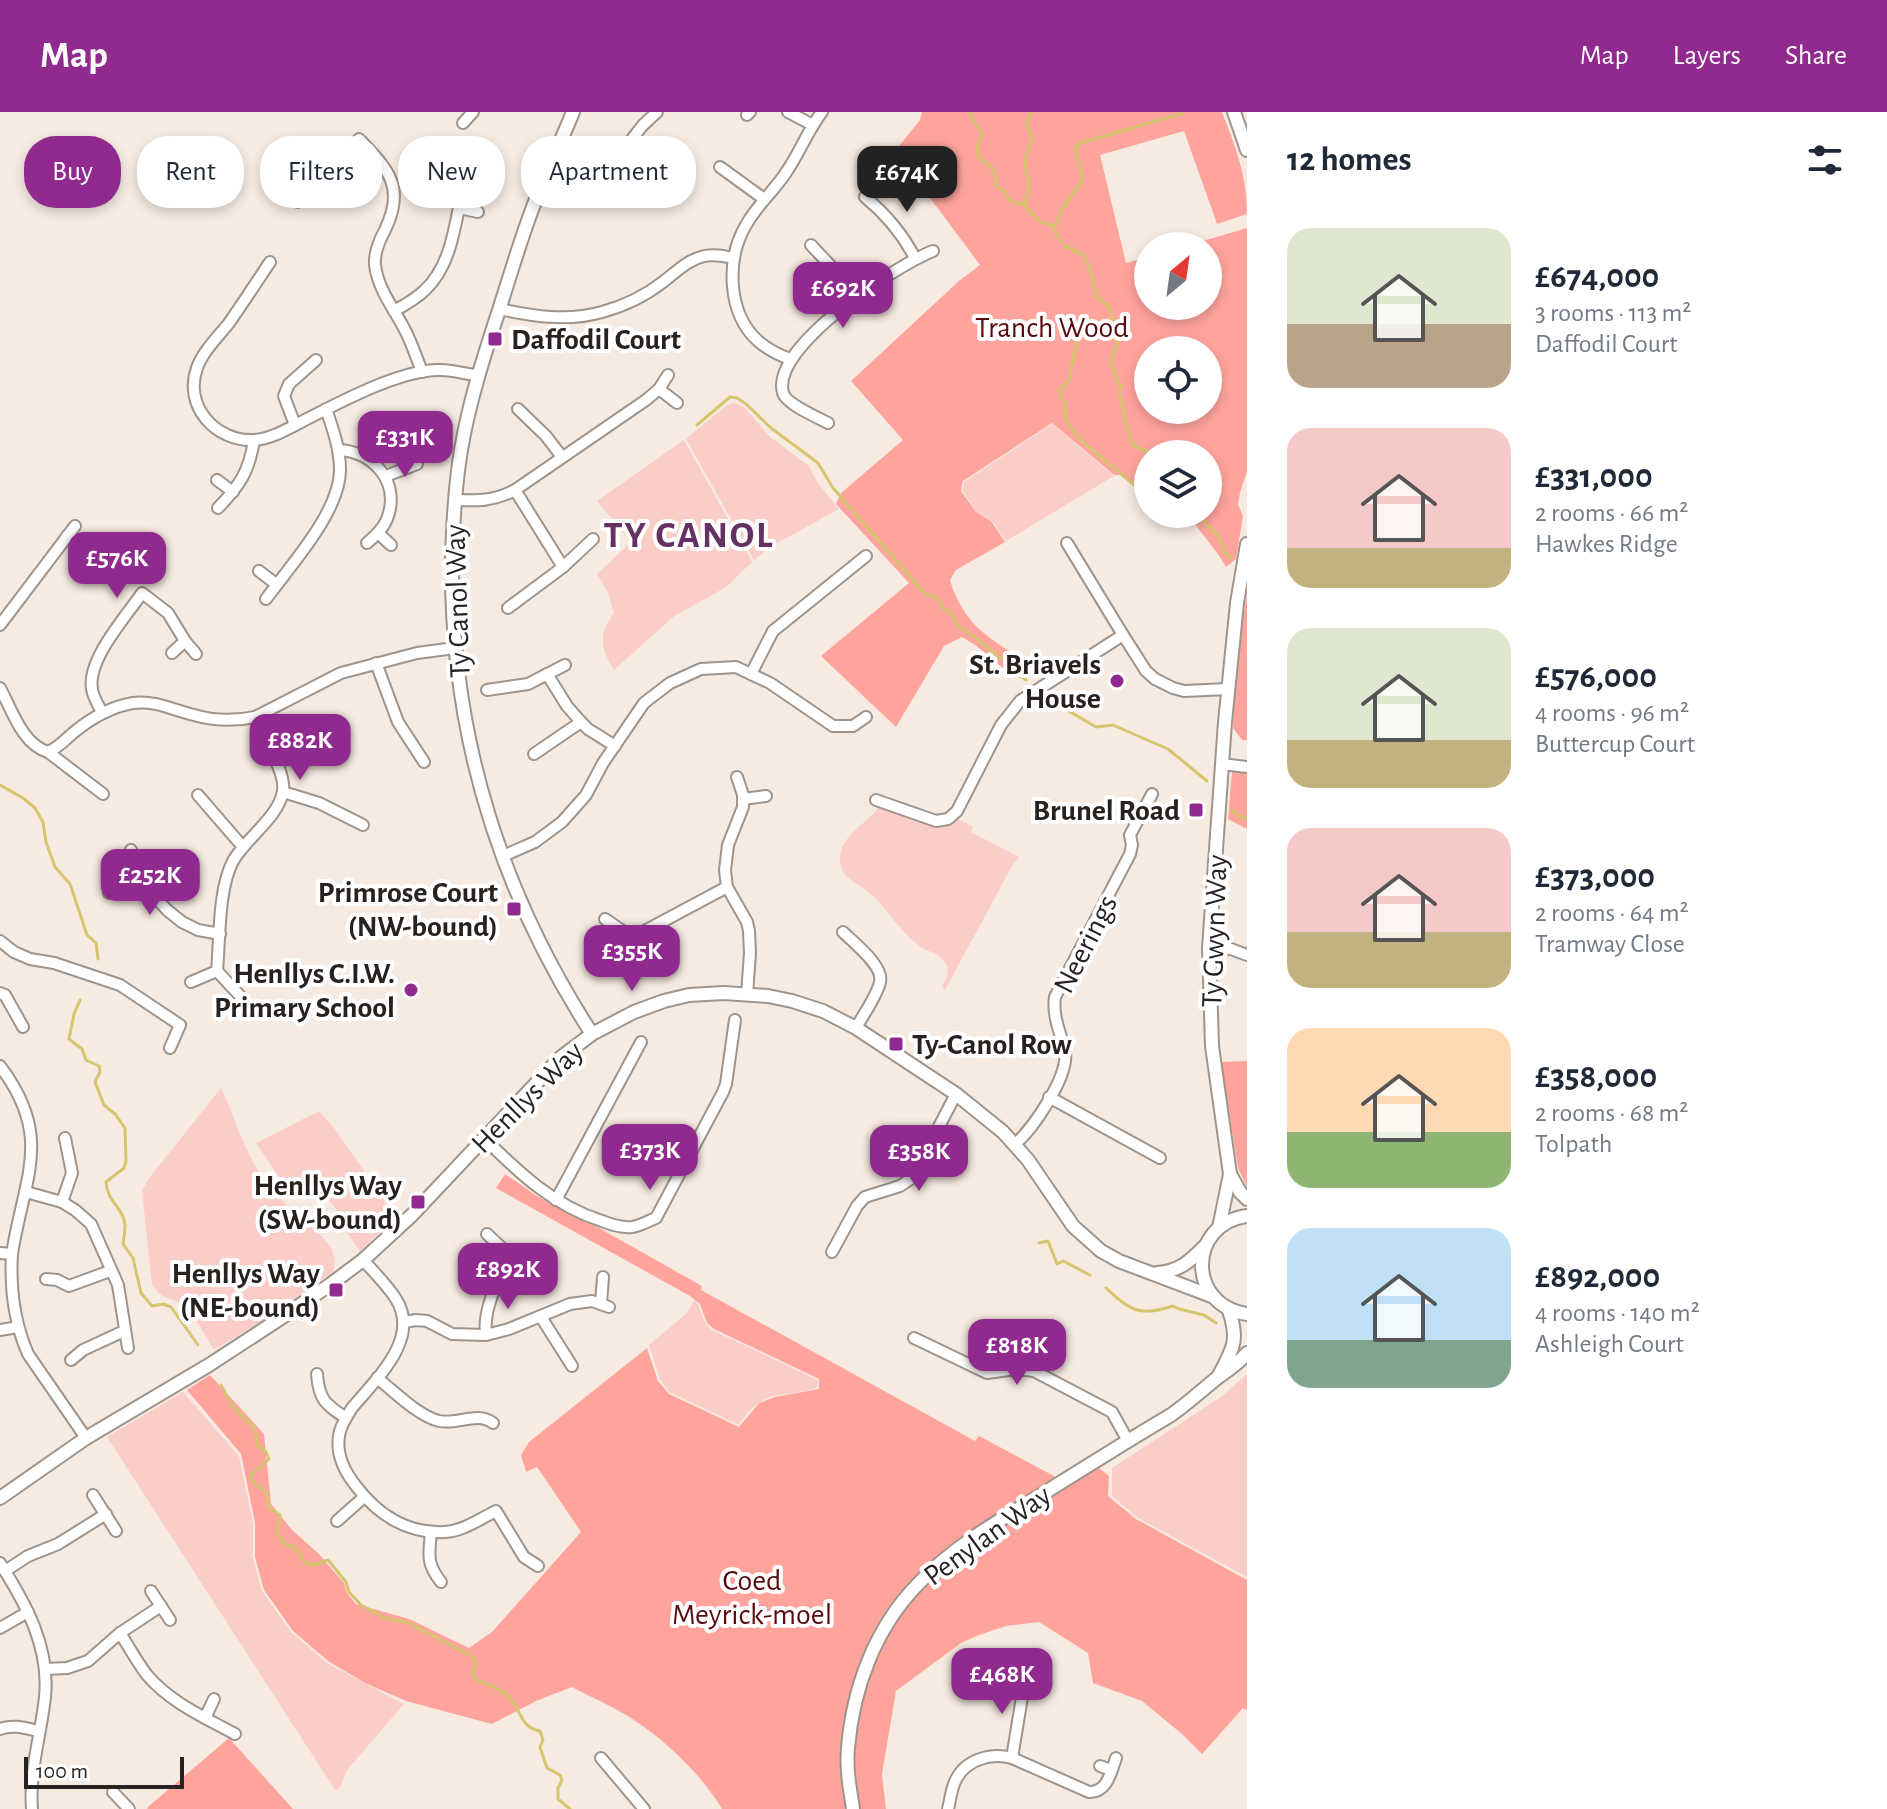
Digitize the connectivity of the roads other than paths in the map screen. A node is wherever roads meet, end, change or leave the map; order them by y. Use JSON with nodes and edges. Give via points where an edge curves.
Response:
{"nodes":[{"id":1,"x":473,"y":112,"type":"edge"},
{"id":2,"x":573,"y":112,"type":"edge"},
{"id":3,"x":657,"y":112,"type":"edge"},
{"id":4,"x":788,"y":112,"type":"edge"},
{"id":5,"x":822,"y":112,"type":"edge"},
{"id":6,"x":1234,"y":112,"type":"edge"},
{"id":7,"x":463,"y":123,"type":"dead end"},
{"id":8,"x":813,"y":125,"type":"junction"},
{"id":9,"x":563,"y":136,"type":"edge"},
{"id":10,"x":634,"y":136,"type":"edge"},
{"id":11,"x":1247,"y":150,"type":"edge"},
{"id":12,"x":382,"y":164,"type":"edge"},
{"id":13,"x":720,"y":167,"type":"dead end"},
{"id":14,"x":865,"y":197,"type":"dead end"},
{"id":15,"x":764,"y":199,"type":"junction"},
{"id":16,"x":459,"y":208,"type":"joint"},
{"id":17,"x":532,"y":208,"type":"edge"},
{"id":18,"x":478,"y":212,"type":"dead end"},
{"id":19,"x":811,"y":245,"type":"dead end"},
{"id":20,"x":933,"y":251,"type":"dead end"},
{"id":21,"x":734,"y":258,"type":"junction"},
{"id":22,"x":915,"y":258,"type":"junction"},
{"id":23,"x":270,"y":262,"type":"dead end"},
{"id":24,"x":858,"y":295,"type":"junction"},
{"id":25,"x":499,"y":309,"type":"junction"},
{"id":26,"x":394,"y":311,"type":"junction"},
{"id":27,"x":790,"y":359,"type":"junction"},
{"id":28,"x":316,"y":360,"type":"dead end"},
{"id":29,"x":422,"y":372,"type":"junction"},
{"id":30,"x":668,"y":375,"type":"dead end"},
{"id":31,"x":478,"y":376,"type":"junction"},
{"id":32,"x":659,"y":389,"type":"junction"},
{"id":33,"x":677,"y":403,"type":"dead end"},
{"id":34,"x":326,"y":409,"type":"junction"},
{"id":35,"x":518,"y":409,"type":"dead end"},
{"id":36,"x":828,"y":423,"type":"dead end"},
{"id":37,"x":295,"y":425,"type":"junction"},
{"id":38,"x":254,"y":440,"type":"junction"},
{"id":39,"x":338,"y":450,"type":"junction"},
{"id":40,"x":562,"y":457,"type":"junction"},
{"id":41,"x":417,"y":464,"type":"dead end"},
{"id":42,"x":386,"y":476,"type":"junction"},
{"id":43,"x":217,"y":480,"type":"dead end"},
{"id":44,"x":515,"y":490,"type":"junction"},
{"id":45,"x":233,"y":492,"type":"junction"},
{"id":46,"x":455,"y":500,"type":"junction"},
{"id":47,"x":218,"y":508,"type":"dead end"},
{"id":48,"x":75,"y":526,"type":"dead end"},
{"id":49,"x":378,"y":533,"type":"junction"},
{"id":50,"x":67,"y":536,"type":"junction"},
{"id":51,"x":593,"y":539,"type":"dead end"},
{"id":52,"x":367,"y":543,"type":"dead end"},
{"id":53,"x":1067,"y":543,"type":"dead end"},
{"id":54,"x":1247,"y":544,"type":"edge"},
{"id":55,"x":81,"y":545,"type":"dead end"},
{"id":56,"x":391,"y":545,"type":"dead end"},
{"id":57,"x":866,"y":556,"type":"dead end"},
{"id":58,"x":563,"y":567,"type":"junction"},
{"id":59,"x":259,"y":571,"type":"dead end"},
{"id":60,"x":276,"y":584,"type":"junction"},
{"id":61,"x":266,"y":599,"type":"dead end"},
{"id":62,"x":508,"y":608,"type":"dead end"},
{"id":63,"x":0,"y":625,"type":"edge"},
{"id":64,"x":1123,"y":635,"type":"junction"},
{"id":65,"x":185,"y":641,"type":"junction"},
{"id":66,"x":455,"y":648,"type":"junction"},
{"id":67,"x":172,"y":653,"type":"dead end"},
{"id":68,"x":196,"y":654,"type":"dead end"},
{"id":69,"x":376,"y":663,"type":"junction"},
{"id":70,"x":565,"y":665,"type":"dead end"},
{"id":71,"x":547,"y":674,"type":"junction"},
{"id":72,"x":751,"y":674,"type":"junction"},
{"id":73,"x":0,"y":688,"type":"edge"},
{"id":74,"x":1228,"y":689,"type":"junction"},
{"id":75,"x":487,"y":690,"type":"dead end"},
{"id":76,"x":102,"y":712,"type":"junction"},
{"id":77,"x":255,"y":717,"type":"junction"},
{"id":78,"x":866,"y":717,"type":"dead end"},
{"id":79,"x":581,"y":722,"type":"junction"},
{"id":80,"x":615,"y":746,"type":"junction"},
{"id":81,"x":48,"y":752,"type":"junction"},
{"id":82,"x":534,"y":754,"type":"dead end"},
{"id":83,"x":424,"y":762,"type":"dead end"},
{"id":84,"x":1222,"y":764,"type":"junction"},
{"id":85,"x":1247,"y":767,"type":"edge"},
{"id":86,"x":737,"y":777,"type":"dead end"},
{"id":87,"x":283,"y":792,"type":"junction"},
{"id":88,"x":103,"y":794,"type":"dead end"},
{"id":89,"x":1152,"y":794,"type":"dead end"},
{"id":90,"x":198,"y":795,"type":"dead end"},
{"id":91,"x":766,"y":796,"type":"dead end"},
{"id":92,"x":743,"y":799,"type":"junction"},
{"id":93,"x":876,"y":800,"type":"dead end"},
{"id":94,"x":363,"y":825,"type":"dead end"},
{"id":95,"x":243,"y":847,"type":"junction"},
{"id":96,"x":131,"y":850,"type":"dead end"},
{"id":97,"x":503,"y":856,"type":"junction"},
{"id":98,"x":134,"y":873,"type":"junction"},
{"id":99,"x":727,"y":887,"type":"junction"},
{"id":100,"x":109,"y":893,"type":"dead end"},
{"id":101,"x":605,"y":919,"type":"dead end"},
{"id":102,"x":843,"y":932,"type":"dead end"},
{"id":103,"x":220,"y":934,"type":"junction"},
{"id":104,"x":0,"y":941,"type":"edge"},
{"id":105,"x":1209,"y":948,"type":"junction"},
{"id":106,"x":1247,"y":955,"type":"edge"},
{"id":107,"x":217,"y":971,"type":"junction"},
{"id":108,"x":191,"y":982,"type":"dead end"},
{"id":109,"x":0,"y":993,"type":"edge"},
{"id":110,"x":747,"y":994,"type":"junction"},
{"id":111,"x":242,"y":998,"type":"dead end"},
{"id":112,"x":735,"y":1020,"type":"dead end"},
{"id":113,"x":23,"y":1027,"type":"dead end"},
{"id":114,"x":856,"y":1028,"type":"junction"},
{"id":115,"x":592,"y":1034,"type":"junction"},
{"id":116,"x":641,"y":1042,"type":"dead end"},
{"id":117,"x":170,"y":1048,"type":"dead end"},
{"id":118,"x":0,"y":1066,"type":"edge"},
{"id":119,"x":956,"y":1094,"type":"junction"},
{"id":120,"x":1049,"y":1097,"type":"junction"},
{"id":121,"x":65,"y":1138,"type":"dead end"},
{"id":122,"x":484,"y":1138,"type":"junction"},
{"id":123,"x":1015,"y":1144,"type":"junction"},
{"id":124,"x":1160,"y":1158,"type":"dead end"},
{"id":125,"x":1230,"y":1174,"type":"junction"},
{"id":126,"x":26,"y":1192,"type":"junction"},
{"id":127,"x":1247,"y":1199,"type":"edge"},
{"id":128,"x":556,"y":1200,"type":"junction"},
{"id":129,"x":62,"y":1202,"type":"junction"},
{"id":130,"x":1247,"y":1216,"type":"edge"},
{"id":131,"x":1219,"y":1228,"type":"junction"},
{"id":132,"x":487,"y":1234,"type":"dead end"},
{"id":133,"x":1206,"y":1245,"type":"junction"},
{"id":134,"x":832,"y":1252,"type":"dead end"},
{"id":135,"x":0,"y":1253,"type":"edge"},
{"id":136,"x":12,"y":1254,"type":"junction"},
{"id":137,"x":363,"y":1260,"type":"junction"},
{"id":138,"x":110,"y":1271,"type":"junction"},
{"id":139,"x":1154,"y":1273,"type":"junction"},
{"id":140,"x":603,"y":1277,"type":"dead end"},
{"id":141,"x":46,"y":1279,"type":"dead end"},
{"id":142,"x":1214,"y":1297,"type":"junction"},
{"id":143,"x":1228,"y":1308,"type":"junction"},
{"id":144,"x":1247,"y":1314,"type":"edge"},
{"id":145,"x":541,"y":1317,"type":"junction"},
{"id":146,"x":404,"y":1322,"type":"junction"},
{"id":147,"x":18,"y":1327,"type":"junction"},
{"id":148,"x":0,"y":1330,"type":"edge"},
{"id":149,"x":124,"y":1331,"type":"junction"},
{"id":150,"x":486,"y":1335,"type":"junction"},
{"id":151,"x":914,"y":1338,"type":"dead end"},
{"id":152,"x":128,"y":1348,"type":"dead end"},
{"id":153,"x":1247,"y":1353,"type":"edge"},
{"id":154,"x":71,"y":1360,"type":"dead end"},
{"id":155,"x":572,"y":1366,"type":"dead end"},
{"id":156,"x":317,"y":1374,"type":"dead end"},
{"id":157,"x":1218,"y":1377,"type":"junction"},
{"id":158,"x":377,"y":1378,"type":"junction"},
{"id":159,"x":346,"y":1418,"type":"junction"},
{"id":160,"x":493,"y":1423,"type":"dead end"},
{"id":161,"x":86,"y":1438,"type":"junction"},
{"id":162,"x":1128,"y":1441,"type":"junction"},
{"id":163,"x":93,"y":1495,"type":"dead end"},
{"id":164,"x":364,"y":1497,"type":"junction"},
{"id":165,"x":0,"y":1498,"type":"edge"},
{"id":166,"x":106,"y":1514,"type":"junction"},
{"id":167,"x":337,"y":1521,"type":"dead end"},
{"id":168,"x":116,"y":1531,"type":"dead end"},
{"id":169,"x":431,"y":1532,"type":"junction"},
{"id":170,"x":538,"y":1566,"type":"dead end"},
{"id":171,"x":2,"y":1567,"type":"edge"},
{"id":172,"x":441,"y":1582,"type":"dead end"},
{"id":173,"x":151,"y":1591,"type":"dead end"},
{"id":174,"x":161,"y":1606,"type":"junction"},
{"id":175,"x":28,"y":1612,"type":"junction"},
{"id":176,"x":170,"y":1620,"type":"dead end"},
{"id":177,"x":0,"y":1628,"type":"edge"},
{"id":178,"x":120,"y":1633,"type":"junction"},
{"id":179,"x":45,"y":1669,"type":"junction"},
{"id":180,"x":1025,"y":1679,"type":"dead end"},
{"id":181,"x":1006,"y":1690,"type":"dead end"},
{"id":182,"x":1023,"y":1693,"type":"junction"},
{"id":183,"x":214,"y":1699,"type":"dead end"},
{"id":184,"x":205,"y":1718,"type":"junction"},
{"id":185,"x":0,"y":1729,"type":"edge"},
{"id":186,"x":38,"y":1731,"type":"junction"},
{"id":187,"x":235,"y":1734,"type":"dead end"},
{"id":188,"x":601,"y":1758,"type":"dead end"},
{"id":189,"x":1012,"y":1758,"type":"junction"},
{"id":190,"x":1116,"y":1758,"type":"dead end"},
{"id":191,"x":1100,"y":1766,"type":"dead end"},
{"id":192,"x":1111,"y":1770,"type":"junction"},
{"id":193,"x":113,"y":1792,"type":"dead end"},
{"id":194,"x":135,"y":1807,"type":"edge"},
{"id":195,"x":32,"y":1809,"type":"edge"},
{"id":196,"x":644,"y":1809,"type":"edge"},
{"id":197,"x":853,"y":1809,"type":"edge"},
{"id":198,"x":948,"y":1809,"type":"edge"}],
"edges":[{"from":1,"to":7,"type":"street"},
{"from":2,"to":9,"type":"street","name":"Ty Canol Way"},
{"from":3,"to":10,"type":"street"},
{"from":4,"to":8,"type":"street"},
{"from":5,"to":8,"type":"street"},
{"from":6,"to":11,"type":"street"},
{"from":8,"to":15,"type":"street","via":[[795,160]]},
{"from":12,"to":26,"type":"street","via":[[395,197],[375,264]]},
{"from":13,"to":15,"type":"street"},
{"from":14,"to":22,"type":"street","via":[[901,232]]},
{"from":15,"to":21,"type":"street","via":[[745,225]]},
{"from":16,"to":18,"type":"street"},
{"from":16,"to":26,"type":"street","via":[[435,279]]},
{"from":17,"to":25,"type":"street","name":"Ty Canol Way"},
{"from":19,"to":24,"type":"street"},
{"from":20,"to":22,"type":"street"},
{"from":21,"to":25,"type":"street","via":[[701,256],[644,295],[600,313],[536,317]]},
{"from":21,"to":27,"type":"street","via":[[734,292],[745,323],[756,339]]},
{"from":22,"to":24,"type":"street"},
{"from":23,"to":38,"type":"street","via":[[206,351],[194,379],[193,393],[204,418],[226,436]]},
{"from":24,"to":27,"type":"street"},
{"from":25,"to":31,"type":"street","name":"Ty Canol Way"},
{"from":26,"to":29,"type":"street"},
{"from":27,"to":36,"type":"street","via":[[784,377],[787,400]]},
{"from":28,"to":37,"type":"street","via":[[289,384],[284,396]]},
{"from":29,"to":31,"type":"street"},
{"from":29,"to":34,"type":"street"},
{"from":30,"to":32,"type":"street"},
{"from":31,"to":46,"type":"street","name":"Ty Canol Way"},
{"from":32,"to":33,"type":"street"},
{"from":32,"to":40,"type":"street"},
{"from":34,"to":37,"type":"street"},
{"from":34,"to":39,"type":"street"},
{"from":35,"to":40,"type":"street"},
{"from":37,"to":38,"type":"street"},
{"from":38,"to":45,"type":"street","via":[[246,475]]},
{"from":39,"to":42,"type":"street","via":[[371,459]]},
{"from":39,"to":60,"type":"street","via":[[340,471],[332,503]]},
{"from":40,"to":44,"type":"street"},
{"from":41,"to":42,"type":"street"},
{"from":42,"to":49,"type":"street","via":[[390,507]]},
{"from":43,"to":45,"type":"street"},
{"from":44,"to":46,"type":"street","via":[[481,502]]},
{"from":44,"to":58,"type":"street"},
{"from":45,"to":47,"type":"street"},
{"from":46,"to":66,"type":"street","name":"Ty Canol Way"},
{"from":48,"to":50,"type":"street"},
{"from":49,"to":52,"type":"street"},
{"from":49,"to":56,"type":"street"},
{"from":50,"to":55,"type":"street"},
{"from":50,"to":63,"type":"street"},
{"from":51,"to":58,"type":"street"},
{"from":53,"to":64,"type":"street"},
{"from":54,"to":74,"type":"street","name":"Ty Gwyn Way"},
{"from":57,"to":72,"type":"street","via":[[773,631]]},
{"from":58,"to":62,"type":"street"},
{"from":59,"to":60,"type":"street"},
{"from":60,"to":61,"type":"street"},
{"from":64,"to":74,"type":"street","via":[[1146,671],[1163,684],[1184,691]]},
{"from":64,"to":93,"type":"street","via":[[1020,701],[948,819],[936,821]]},
{"from":65,"to":67,"type":"street"},
{"from":65,"to":68,"type":"street"},
{"from":65,"to":76,"type":"street","via":[[145,588],[95,664],[92,692]]},
{"from":66,"to":69,"type":"street"},
{"from":66,"to":97,"type":"street","name":"Ty Canol Way","via":[[466,728]]},
{"from":69,"to":77,"type":"street","via":[[341,673]]},
{"from":69,"to":83,"type":"street","via":[[398,722]]},
{"from":70,"to":71,"type":"street"},
{"from":71,"to":75,"type":"street","via":[[528,684]]},
{"from":71,"to":79,"type":"street"},
{"from":72,"to":78,"type":"street","via":[[833,726],[853,726]]},
{"from":72,"to":80,"type":"street","via":[[736,667],[701,669],[670,683],[644,703]]},
{"from":73,"to":81,"type":"street","via":[[28,739]]},
{"from":74,"to":84,"type":"street","name":"Ty Gwyn Way"},
{"from":76,"to":77,"type":"street","via":[[146,701],[216,719]]},
{"from":76,"to":81,"type":"street"},
{"from":77,"to":87,"type":"street","via":[[283,779]]},
{"from":79,"to":80,"type":"street"},
{"from":79,"to":82,"type":"street"},
{"from":80,"to":97,"type":"street","via":[[586,795],[562,822]]},
{"from":81,"to":88,"type":"street"},
{"from":84,"to":85,"type":"street"},
{"from":84,"to":105,"type":"street","name":"Ty Gwyn Way"},
{"from":86,"to":92,"type":"street"},
{"from":87,"to":94,"type":"street"},
{"from":87,"to":95,"type":"street"},
{"from":89,"to":120,"type":"street","name":"Neerings","via":[[1130,835],[1130,854],[1055,997],[1065,1063]]},
{"from":90,"to":95,"type":"street"},
{"from":91,"to":92,"type":"street"},
{"from":92,"to":99,"type":"street","via":[[726,857]]},
{"from":95,"to":103,"type":"street","via":[[227,876]]},
{"from":96,"to":98,"type":"street"},
{"from":97,"to":115,"type":"street","name":"Ty Canol Way","via":[[547,959]]},
{"from":98,"to":100,"type":"street"},
{"from":98,"to":103,"type":"street","via":[[182,922]]},
{"from":99,"to":101,"type":"street","via":[[641,933],[624,932]]},
{"from":99,"to":110,"type":"street","via":[[749,931]]},
{"from":102,"to":114,"type":"street","via":[[880,972],[881,981]]},
{"from":103,"to":107,"type":"street"},
{"from":104,"to":117,"type":"street","via":[[30,959],[120,985],[180,1025]]},
{"from":105,"to":106,"type":"street"},
{"from":105,"to":125,"type":"street","name":"Ty Gwyn Way","via":[[1212,1046]]},
{"from":107,"to":108,"type":"street"},
{"from":107,"to":111,"type":"street"},
{"from":109,"to":113,"type":"street"},
{"from":110,"to":114,"type":"street","name":"Henllys Way","via":[[806,1005]]},
{"from":110,"to":115,"type":"street","name":"Henllys Way","via":[[664,1001]]},
{"from":112,"to":128,"type":"street","via":[[723,1092],[656,1218],[620,1227]]},
{"from":114,"to":119,"type":"street","name":"Henllys Way"},
{"from":115,"to":122,"type":"street","name":"Henllys Way","via":[[560,1058]]},
{"from":116,"to":128,"type":"street"},
{"from":118,"to":126,"type":"street","via":[[23,1103],[33,1147]]},
{"from":119,"to":123,"type":"street","name":"Henllys Way"},
{"from":119,"to":134,"type":"street","via":[[912,1178],[865,1197]]},
{"from":120,"to":123,"type":"street","name":"Neerings"},
{"from":120,"to":124,"type":"street"},
{"from":121,"to":129,"type":"street","via":[[72,1173]]},
{"from":122,"to":128,"type":"street"},
{"from":122,"to":137,"type":"street","name":"Henllys Way"},
{"from":123,"to":139,"type":"street","name":"Henllys Way","via":[[1088,1240],[1119,1261]]},
{"from":125,"to":127,"type":"street","name":"Ty Gwyn Way"},
{"from":125,"to":131,"type":"street","name":"Ty Gwyn Way"},
{"from":126,"to":129,"type":"street"},
{"from":126,"to":136,"type":"street"},
{"from":129,"to":138,"type":"street","via":[[91,1224]]},
{"from":130,"to":131,"type":"street"},
{"from":131,"to":133,"type":"street"},
{"from":132,"to":150,"type":"street","via":[[503,1249],[487,1306]]},
{"from":133,"to":139,"type":"street","via":[[1179,1269]]},
{"from":133,"to":142,"type":"street","via":[[1202,1273]]},
{"from":135,"to":136,"type":"street"},
{"from":136,"to":147,"type":"street"},
{"from":137,"to":146,"type":"street","via":[[395,1298]]},
{"from":137,"to":161,"type":"street","name":"Henllys Way","via":[[209,1365]]},
{"from":138,"to":141,"type":"street","via":[[69,1286]]},
{"from":138,"to":149,"type":"street","via":[[122,1302]]},
{"from":139,"to":142,"type":"street","name":"Henllys Way"},
{"from":140,"to":145,"type":"street","via":[[605,1306],[592,1301],[570,1304]]},
{"from":142,"to":143,"type":"street","name":"Henllys Way"},
{"from":143,"to":144,"type":"street"},
{"from":143,"to":157,"type":"street","name":"Penylan Way","via":[[1234,1346]]},
{"from":145,"to":150,"type":"street"},
{"from":145,"to":155,"type":"street"},
{"from":146,"to":150,"type":"street","via":[[427,1321],[452,1334]]},
{"from":146,"to":158,"type":"street","via":[[398,1350]]},
{"from":147,"to":148,"type":"street"},
{"from":147,"to":161,"type":"street","via":[[28,1354]]},
{"from":149,"to":152,"type":"street"},
{"from":149,"to":154,"type":"street"},
{"from":151,"to":162,"type":"street","via":[[987,1373],[1034,1371],[1112,1412]]},
{"from":153,"to":157,"type":"street","name":"Penylan Way"},
{"from":156,"to":159,"type":"street","via":[[326,1405]]},
{"from":157,"to":162,"type":"street","name":"Penylan Way"},
{"from":158,"to":159,"type":"street"},
{"from":158,"to":160,"type":"street","via":[[435,1420],[486,1418]]},
{"from":159,"to":164,"type":"street","via":[[339,1435],[340,1457]]},
{"from":161,"to":165,"type":"street","name":"Henllys Way"},
{"from":162,"to":197,"type":"street","name":"Penylan Way","via":[[978,1534],[918,1584],[889,1618],[853,1711],[848,1751]]},
{"from":163,"to":166,"type":"street"},
{"from":164,"to":167,"type":"street"},
{"from":164,"to":169,"type":"street","via":[[399,1523]]},
{"from":166,"to":168,"type":"street"},
{"from":166,"to":171,"type":"street","via":[[58,1544]]},
{"from":169,"to":170,"type":"street","via":[[464,1528],[496,1511],[524,1557]]},
{"from":169,"to":172,"type":"street","via":[[429,1556]]},
{"from":171,"to":175,"type":"street"},
{"from":173,"to":174,"type":"street"},
{"from":174,"to":176,"type":"street"},
{"from":174,"to":178,"type":"street"},
{"from":175,"to":177,"type":"street"},
{"from":175,"to":179,"type":"street"},
{"from":178,"to":179,"type":"street","via":[[88,1661]]},
{"from":178,"to":184,"type":"street","via":[[158,1686]]},
{"from":179,"to":186,"type":"street"},
{"from":180,"to":182,"type":"street"},
{"from":181,"to":182,"type":"street"},
{"from":182,"to":189,"type":"street"},
{"from":183,"to":184,"type":"street"},
{"from":184,"to":187,"type":"street"},
{"from":185,"to":186,"type":"street"},
{"from":186,"to":195,"type":"street"},
{"from":188,"to":196,"type":"street"},
{"from":189,"to":192,"type":"street","via":[[1089,1792],[1101,1790]]},
{"from":189,"to":198,"type":"street","via":[[982,1757],[971,1763],[954,1782]]},
{"from":190,"to":192,"type":"street"},
{"from":191,"to":192,"type":"street"},
{"from":193,"to":194,"type":"street"}]}
